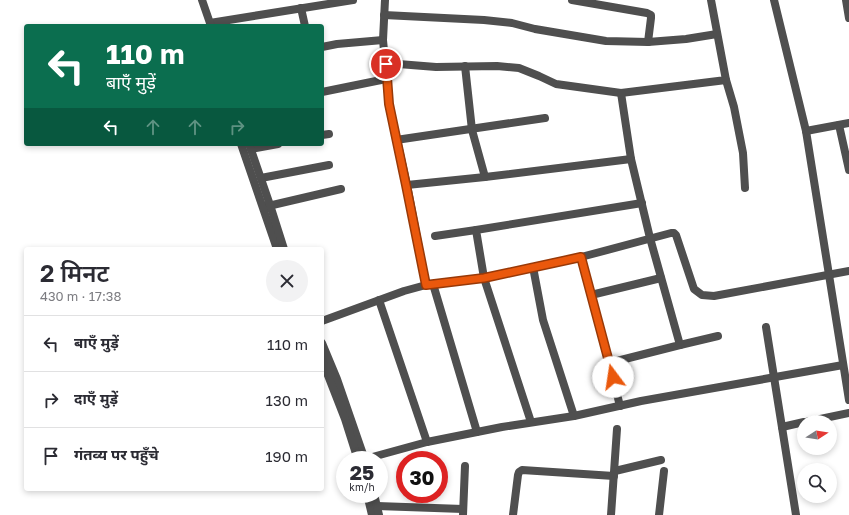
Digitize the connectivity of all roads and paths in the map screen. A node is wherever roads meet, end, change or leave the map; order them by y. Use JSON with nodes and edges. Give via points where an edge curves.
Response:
{"nodes":[{"id":1,"x":202,"y":0,"type":"edge"},
{"id":2,"x":353,"y":0,"type":"edge"},
{"id":3,"x":385,"y":0,"type":"edge"},
{"id":4,"x":572,"y":0,"type":"edge"},
{"id":5,"x":711,"y":0,"type":"edge"},
{"id":6,"x":774,"y":0,"type":"edge"},
{"id":7,"x":846,"y":0,"type":"edge"},
{"id":8,"x":301,"y":8,"type":"junction"},
{"id":9,"x":384,"y":15,"type":"junction"},
{"id":10,"x":849,"y":18,"type":"edge"},
{"id":11,"x":210,"y":24,"type":"edge"},
{"id":12,"x":304,"y":24,"type":"edge"},
{"id":13,"x":717,"y":34,"type":"junction"},
{"id":14,"x":383,"y":40,"type":"junction"},
{"id":15,"x":648,"y":42,"type":"junction"},
{"id":16,"x":324,"y":47,"type":"edge"},
{"id":17,"x":386,"y":64,"type":"junction"},
{"id":18,"x":465,"y":66,"type":"junction"},
{"id":19,"x":386,"y":79,"type":"junction"},
{"id":20,"x":726,"y":80,"type":"junction"},
{"id":21,"x":324,"y":92,"type":"edge"},
{"id":22,"x":621,"y":93,"type":"junction"},
{"id":23,"x":545,"y":118,"type":"dead end"},
{"id":24,"x":849,"y":123,"type":"edge"},
{"id":25,"x":839,"y":125,"type":"junction"},
{"id":26,"x":472,"y":130,"type":"junction"},
{"id":27,"x":806,"y":131,"type":"junction"},
{"id":28,"x":396,"y":140,"type":"junction"},
{"id":29,"x":242,"y":146,"type":"edge"},
{"id":30,"x":250,"y":147,"type":"edge"},
{"id":31,"x":631,"y":159,"type":"junction"},
{"id":32,"x":329,"y":165,"type":"dead end"},
{"id":33,"x":849,"y":170,"type":"edge"},
{"id":34,"x":485,"y":177,"type":"junction"},
{"id":35,"x":261,"y":178,"type":"junction"},
{"id":36,"x":406,"y":185,"type":"junction"},
{"id":37,"x":745,"y":188,"type":"dead end"},
{"id":38,"x":341,"y":189,"type":"dead end"},
{"id":39,"x":642,"y":203,"type":"junction"},
{"id":40,"x":266,"y":206,"type":"junction"},
{"id":41,"x":476,"y":230,"type":"junction"},
{"id":42,"x":435,"y":236,"type":"dead end"},
{"id":43,"x":650,"y":238,"type":"junction"},
{"id":44,"x":276,"y":247,"type":"edge"},
{"id":45,"x":283,"y":247,"type":"edge"},
{"id":46,"x":581,"y":257,"type":"junction"},
{"id":47,"x":532,"y":267,"type":"junction"},
{"id":48,"x":849,"y":271,"type":"edge"},
{"id":49,"x":829,"y":275,"type":"junction"},
{"id":50,"x":484,"y":278,"type":"junction"},
{"id":51,"x":661,"y":278,"type":"junction"},
{"id":52,"x":429,"y":284,"type":"junction"},
{"id":53,"x":591,"y":295,"type":"junction"},
{"id":54,"x":379,"y":300,"type":"junction"},
{"id":55,"x":324,"y":320,"type":"edge"},
{"id":56,"x":766,"y":327,"type":"dead end"},
{"id":57,"x":718,"y":336,"type":"dead end"},
{"id":58,"x":680,"y":345,"type":"junction"},
{"id":59,"x":324,"y":348,"type":"edge"},
{"id":60,"x":609,"y":363,"type":"junction"},
{"id":61,"x":324,"y":365,"type":"edge"},
{"id":62,"x":843,"y":365,"type":"junction"},
{"id":63,"x":775,"y":377,"type":"junction"},
{"id":64,"x":849,"y":400,"type":"edge"},
{"id":65,"x":620,"y":406,"type":"junction"},
{"id":66,"x":849,"y":413,"type":"edge"},
{"id":67,"x":837,"y":415,"type":"edge"},
{"id":68,"x":574,"y":416,"type":"junction"},
{"id":69,"x":531,"y":422,"type":"junction"},
{"id":70,"x":797,"y":424,"type":"edge"},
{"id":71,"x":782,"y":427,"type":"junction"},
{"id":72,"x":617,"y":429,"type":"dead end"},
{"id":73,"x":477,"y":432,"type":"junction"},
{"id":74,"x":427,"y":442,"type":"junction"},
{"id":75,"x":359,"y":451,"type":"edge"},
{"id":76,"x":360,"y":451,"type":"edge"},
{"id":77,"x":388,"y":453,"type":"edge"},
{"id":78,"x":661,"y":460,"type":"dead end"},
{"id":79,"x":465,"y":466,"type":"dead end"},
{"id":80,"x":664,"y":470,"type":"dead end"},
{"id":81,"x":614,"y":474,"type":"junction"},
{"id":82,"x":369,"y":503,"type":"edge"},
{"id":83,"x":376,"y":503,"type":"edge"},
{"id":84,"x":376,"y":506,"type":"junction"},
{"id":85,"x":463,"y":512,"type":"edge"},
{"id":86,"x":372,"y":515,"type":"edge"},
{"id":87,"x":379,"y":515,"type":"edge"},
{"id":88,"x":512,"y":515,"type":"edge"},
{"id":89,"x":611,"y":515,"type":"edge"},
{"id":90,"x":659,"y":515,"type":"edge"},
{"id":91,"x":796,"y":515,"type":"edge"}],
"edges":[{"from":1,"to":11,"type":"street"},
{"from":2,"to":8,"type":"street"},
{"from":3,"to":9,"type":"street"},
{"from":4,"to":15,"type":"street","via":[[651,15]]},
{"from":5,"to":13,"type":"street"},
{"from":6,"to":27,"type":"street"},
{"from":7,"to":10,"type":"street"},
{"from":8,"to":11,"type":"street"},
{"from":8,"to":12,"type":"street"},
{"from":9,"to":14,"type":"street"},
{"from":9,"to":15,"type":"street","via":[[484,20],[606,41]]},
{"from":13,"to":15,"type":"street"},
{"from":13,"to":20,"type":"street"},
{"from":14,"to":16,"type":"street"},
{"from":14,"to":17,"type":"street"},
{"from":17,"to":18,"type":"street"},
{"from":17,"to":19,"type":"street"},
{"from":18,"to":22,"type":"street","via":[[519,68],[556,84]]},
{"from":18,"to":26,"type":"street"},
{"from":19,"to":21,"type":"street"},
{"from":19,"to":28,"type":"street"},
{"from":20,"to":22,"type":"street"},
{"from":20,"to":37,"type":"street","via":[[743,154]]},
{"from":22,"to":31,"type":"street"},
{"from":23,"to":26,"type":"street"},
{"from":24,"to":25,"type":"street"},
{"from":25,"to":27,"type":"street"},
{"from":25,"to":33,"type":"street"},
{"from":26,"to":28,"type":"street"},
{"from":26,"to":34,"type":"street"},
{"from":27,"to":49,"type":"street"},
{"from":28,"to":36,"type":"street"},
{"from":29,"to":40,"type":"street"},
{"from":30,"to":35,"type":"street"},
{"from":31,"to":34,"type":"street"},
{"from":31,"to":39,"type":"street"},
{"from":32,"to":35,"type":"street"},
{"from":34,"to":36,"type":"street"},
{"from":35,"to":40,"type":"street"},
{"from":36,"to":52,"type":"street"},
{"from":38,"to":40,"type":"street"},
{"from":39,"to":41,"type":"street"},
{"from":39,"to":43,"type":"street"},
{"from":40,"to":44,"type":"street"},
{"from":40,"to":45,"type":"street"},
{"from":41,"to":42,"type":"street"},
{"from":41,"to":50,"type":"street"},
{"from":43,"to":46,"type":"street"},
{"from":43,"to":49,"type":"street","via":[[671,233],[676,235],[694,289],[702,295],[714,296]]},
{"from":43,"to":51,"type":"street"},
{"from":46,"to":47,"type":"street"},
{"from":46,"to":53,"type":"street"},
{"from":47,"to":50,"type":"street"},
{"from":47,"to":68,"type":"street","via":[[543,320]]},
{"from":48,"to":49,"type":"street"},
{"from":49,"to":62,"type":"street"},
{"from":50,"to":52,"type":"street"},
{"from":50,"to":69,"type":"street"},
{"from":51,"to":53,"type":"street"},
{"from":51,"to":58,"type":"street"},
{"from":52,"to":54,"type":"street"},
{"from":52,"to":73,"type":"street"},
{"from":53,"to":60,"type":"street"},
{"from":54,"to":55,"type":"street"},
{"from":54,"to":74,"type":"street"},
{"from":56,"to":63,"type":"street"},
{"from":57,"to":58,"type":"street"},
{"from":58,"to":60,"type":"street"},
{"from":59,"to":76,"type":"street","via":[[340,386]]},
{"from":60,"to":65,"type":"street"},
{"from":61,"to":75,"type":"street"},
{"from":62,"to":63,"type":"street"},
{"from":62,"to":64,"type":"street"},
{"from":63,"to":65,"type":"street"},
{"from":63,"to":71,"type":"street"},
{"from":65,"to":68,"type":"street"},
{"from":66,"to":67,"type":"street"},
{"from":68,"to":69,"type":"street"},
{"from":69,"to":73,"type":"street"},
{"from":70,"to":71,"type":"street"},
{"from":71,"to":91,"type":"street"},
{"from":72,"to":81,"type":"street"},
{"from":73,"to":74,"type":"street"},
{"from":74,"to":77,"type":"street"},
{"from":78,"to":81,"type":"street"},
{"from":79,"to":85,"type":"street"},
{"from":80,"to":90,"type":"street"},
{"from":81,"to":88,"type":"street","via":[[522,470],[518,475]]},
{"from":81,"to":89,"type":"street"},
{"from":82,"to":86,"type":"street"},
{"from":83,"to":84,"type":"street"},
{"from":84,"to":85,"type":"street"},
{"from":84,"to":87,"type":"street"}]}
